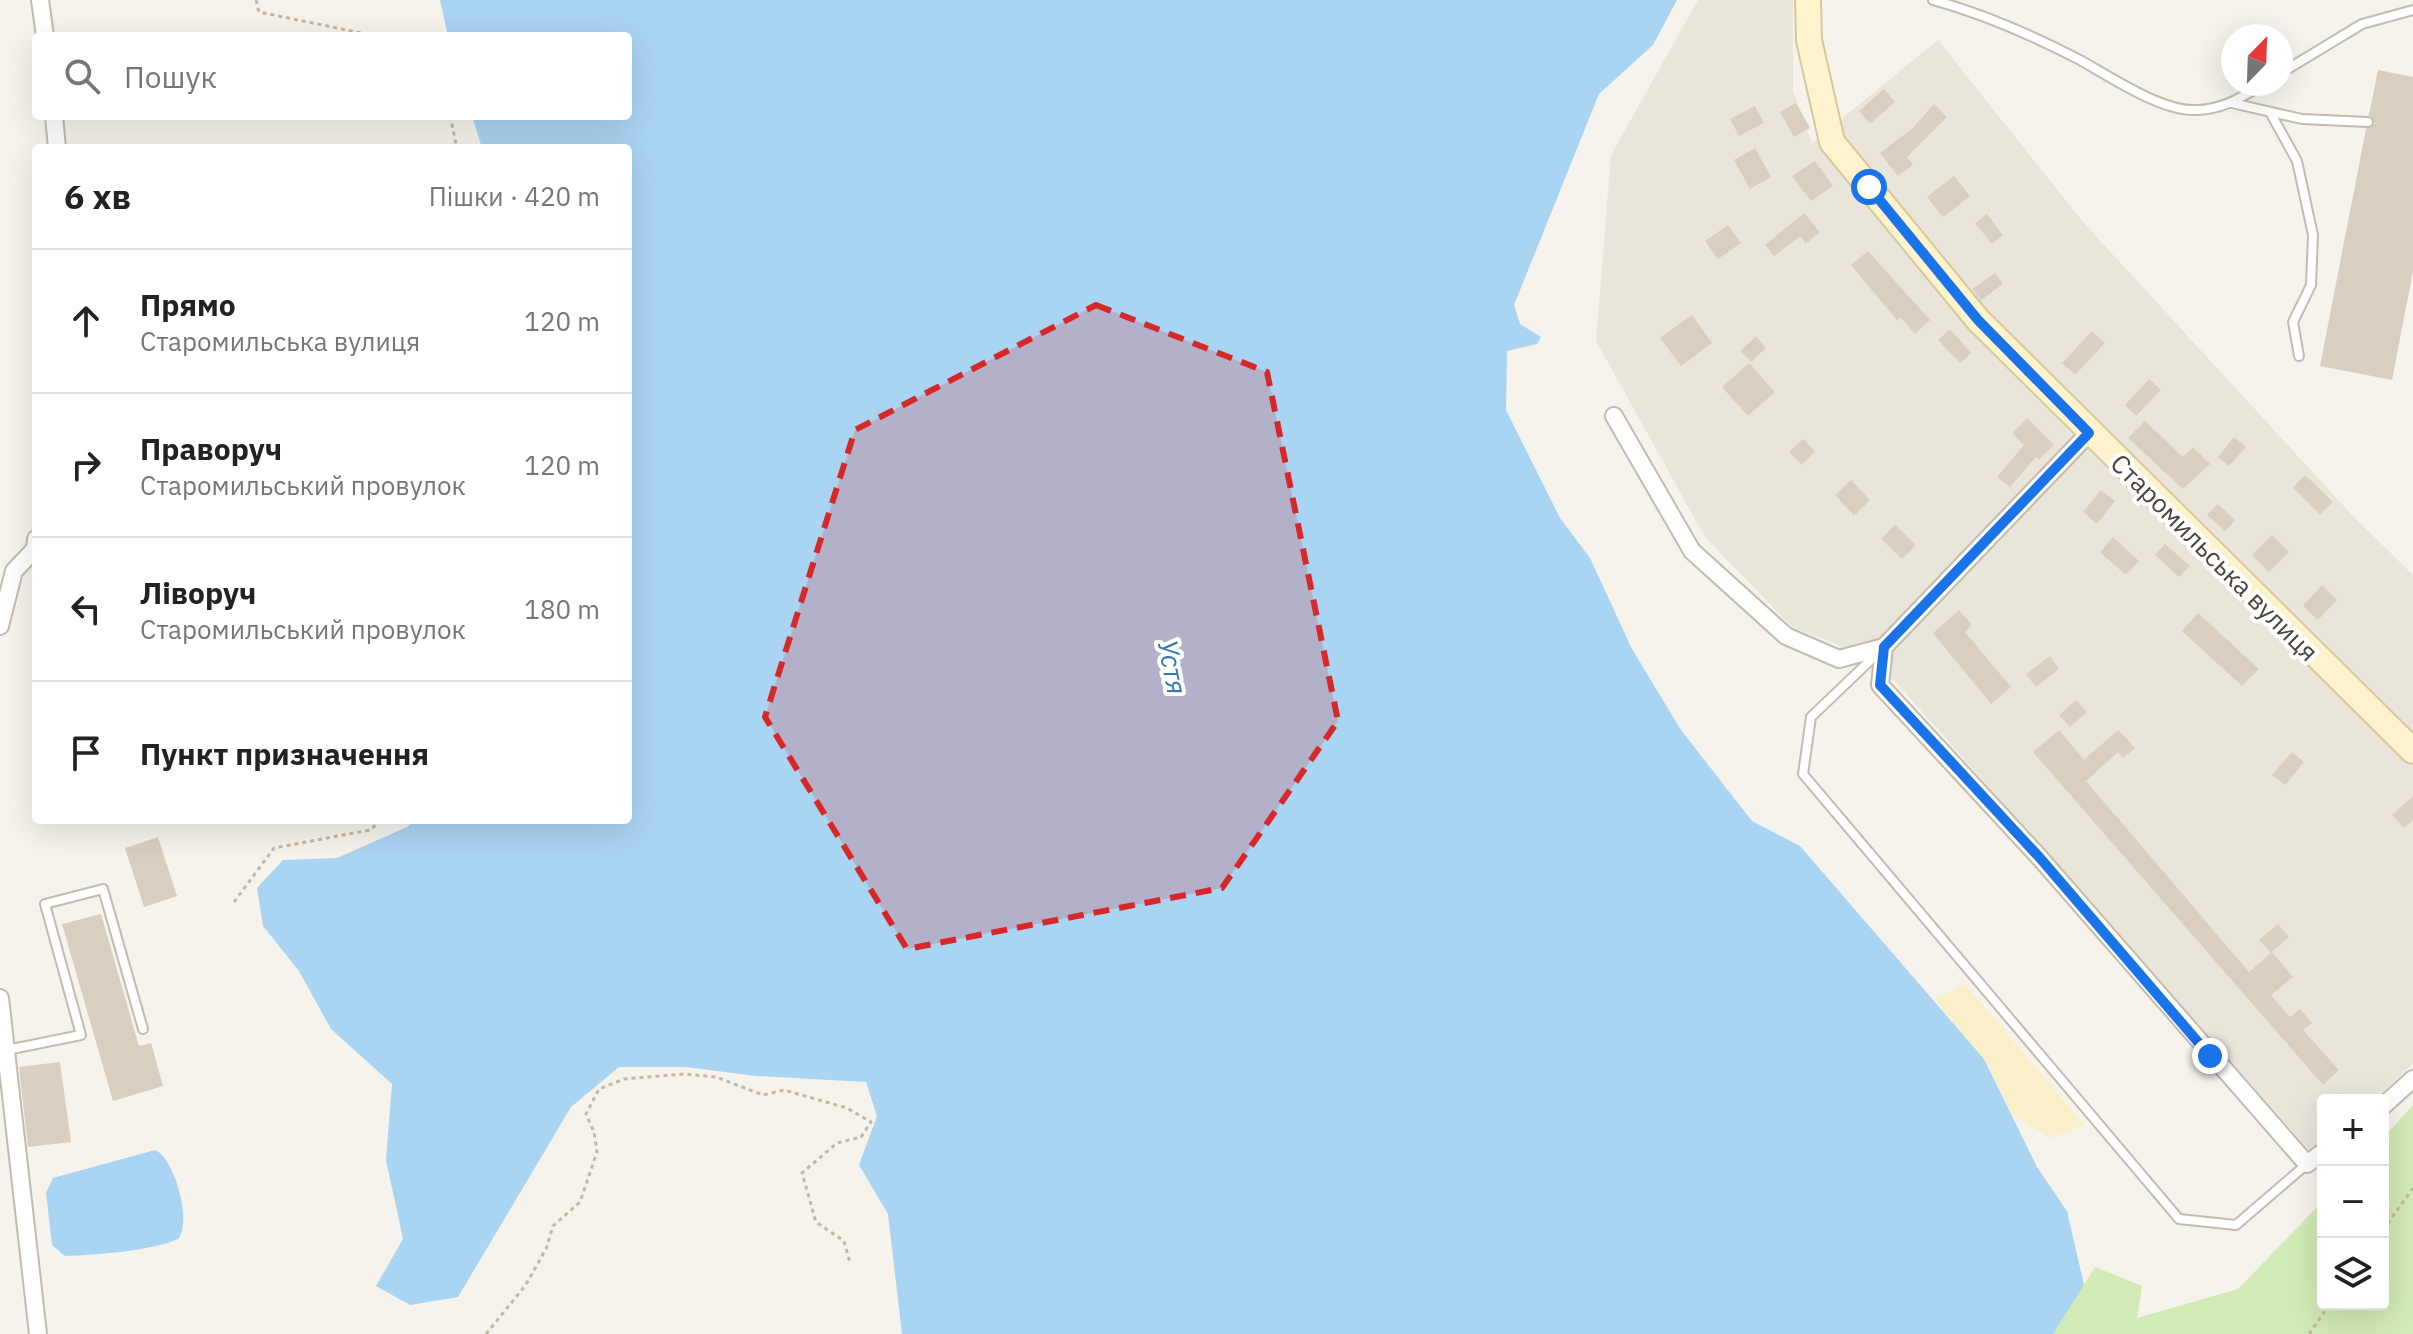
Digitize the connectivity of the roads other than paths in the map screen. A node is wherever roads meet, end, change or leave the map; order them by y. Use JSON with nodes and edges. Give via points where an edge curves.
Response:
{"nodes":[{"id":1,"x":40,"y":0,"type":"edge"},
{"id":2,"x":1808,"y":0,"type":"edge"},
{"id":3,"x":1933,"y":0,"type":"edge"},
{"id":4,"x":2413,"y":10,"type":"edge"},
{"id":5,"x":44,"y":32,"type":"edge"},
{"id":6,"x":2293,"y":66,"type":"edge"},
{"id":7,"x":2244,"y":96,"type":"edge"},
{"id":8,"x":2232,"y":103,"type":"junction"},
{"id":9,"x":2270,"y":112,"type":"junction"},
{"id":10,"x":54,"y":120,"type":"edge"},
{"id":11,"x":2368,"y":122,"type":"dead end"},
{"id":12,"x":57,"y":144,"type":"edge"},
{"id":13,"x":2299,"y":356,"type":"dead end"},
{"id":14,"x":1614,"y":416,"type":"dead end"},
{"id":15,"x":2089,"y":433,"type":"junction"},
{"id":16,"x":32,"y":546,"type":"edge"},
{"id":17,"x":0,"y":626,"type":"edge"},
{"id":18,"x":1884,"y":647,"type":"junction"},
{"id":19,"x":2413,"y":751,"type":"edge"},
{"id":20,"x":0,"y":998,"type":"edge"},
{"id":21,"x":143,"y":1029,"type":"dead end"},
{"id":22,"x":6,"y":1050,"type":"junction"},
{"id":23,"x":2413,"y":1079,"type":"edge"},
{"id":24,"x":2389,"y":1101,"type":"edge"},
{"id":25,"x":2317,"y":1156,"type":"edge"},
{"id":26,"x":2307,"y":1164,"type":"junction"},
{"id":27,"x":38,"y":1334,"type":"edge"}],
"edges":[{"from":1,"to":5,"type":"street"},
{"from":2,"to":15,"type":"street","name":"Старомильська вулиця","via":[[1809,40],[1832,142],[1978,320]]},
{"from":3,"to":8,"type":"lane","via":[[2078,60],[2134,92],[2194,111]]},
{"from":4,"to":6,"type":"lane","via":[[2362,24]]},
{"from":7,"to":8,"type":"lane"},
{"from":8,"to":9,"type":"lane"},
{"from":9,"to":11,"type":"lane"},
{"from":9,"to":13,"type":"lane","via":[[2297,161],[2313,235],[2311,285],[2293,322]]},
{"from":10,"to":12,"type":"street"},
{"from":14,"to":18,"type":"street","via":[[1692,551],[1786,636],[1839,659]]},
{"from":15,"to":18,"type":"street"},
{"from":15,"to":19,"type":"street","name":"Старомильська вулиця"},
{"from":16,"to":17,"type":"street","via":[[14,571]]},
{"from":18,"to":26,"type":"street","via":[[1880,685],[2040,858]]},
{"from":18,"to":26,"type":"lane","via":[[1811,717],[1803,774],[2179,1219],[2236,1225]]},
{"from":20,"to":22,"type":"street"},
{"from":21,"to":22,"type":"lane","via":[[103,889],[45,904],[81,1035]]},
{"from":22,"to":27,"type":"street"},
{"from":23,"to":24,"type":"street"},
{"from":25,"to":26,"type":"street"}]}
